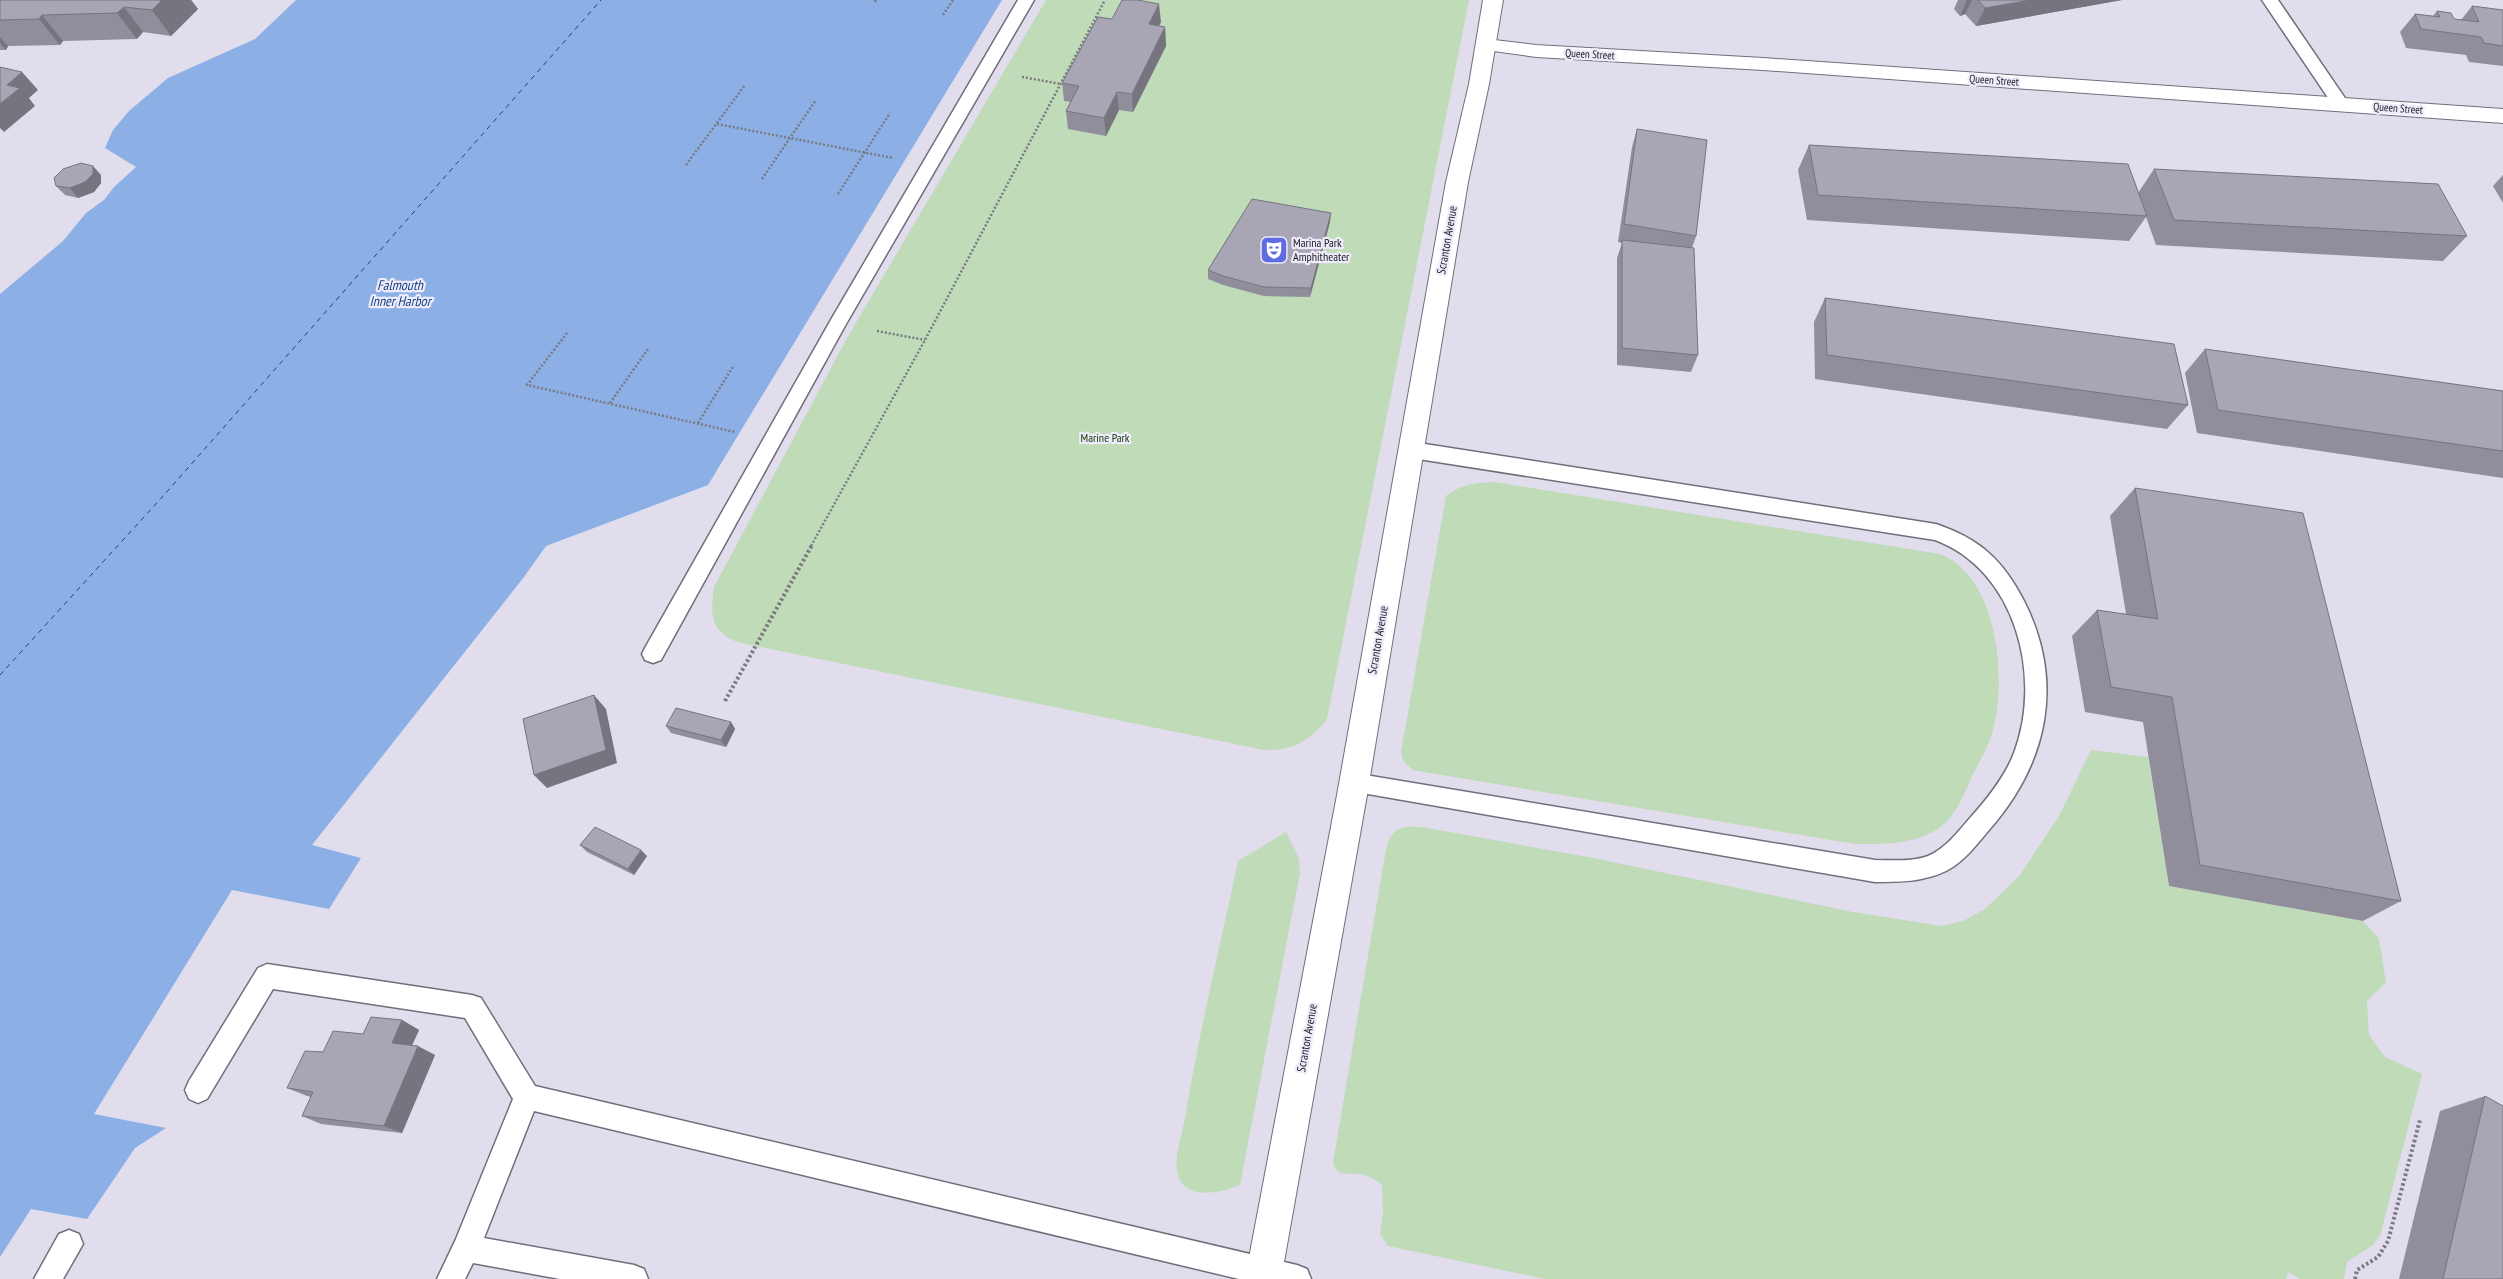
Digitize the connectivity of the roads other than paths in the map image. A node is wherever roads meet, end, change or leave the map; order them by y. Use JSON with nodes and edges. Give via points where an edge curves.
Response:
{"nodes":[{"id":1,"x":1026,"y":0,"type":"edge"},
{"id":2,"x":1493,"y":0,"type":"edge"},
{"id":3,"x":2270,"y":0,"type":"edge"},
{"id":4,"x":1486,"y":45,"type":"junction"},
{"id":5,"x":2341,"y":104,"type":"junction"},
{"id":6,"x":2503,"y":116,"type":"edge"},
{"id":7,"x":1412,"y":450,"type":"junction"},
{"id":8,"x":653,"y":654,"type":"dead end"},
{"id":9,"x":1353,"y":782,"type":"junction"},
{"id":10,"x":198,"y":1090,"type":"dead end"},
{"id":11,"x":527,"y":1097,"type":"junction"},
{"id":12,"x":69,"y":1244,"type":"dead end"},
{"id":13,"x":466,"y":1248,"type":"junction"},
{"id":14,"x":1264,"y":1275,"type":"edge"},
{"id":15,"x":623,"y":1278,"type":"edge"},
{"id":16,"x":48,"y":1279,"type":"edge"},
{"id":17,"x":451,"y":1279,"type":"edge"},
{"id":18,"x":1297,"y":1279,"type":"edge"}],
"edges":[{"from":1,"to":8,"type":"lane","via":[[838,323]]},
{"from":2,"to":4,"type":"street","name":"Scranton Avenue"},
{"from":3,"to":5,"type":"lane"},
{"from":4,"to":5,"type":"street","name":"Queen Street","via":[[1536,51]]},
{"from":4,"to":7,"type":"street","name":"Scranton Avenue","via":[[1458,182]]},
{"from":5,"to":6,"type":"street","name":"Queen Street"},
{"from":7,"to":9,"type":"street","name":"Scranton Avenue"},
{"from":7,"to":9,"type":"lane","via":[[1936,532],[1958,540],[1991,568],[2021,616],[2030,640],[2036,696],[2033,725],[2015,776],[1995,808],[1953,853],[1932,866],[1906,872],[1875,871]]},
{"from":9,"to":14,"type":"street","name":"Scranton Avenue"},
{"from":10,"to":11,"type":"lane","via":[[267,976],[472,1007]]},
{"from":11,"to":13,"type":"lane"},
{"from":11,"to":14,"type":"lane"},
{"from":12,"to":16,"type":"lane"},
{"from":13,"to":15,"type":"lane"},
{"from":13,"to":17,"type":"lane"},
{"from":14,"to":18,"type":"lane"}]}
